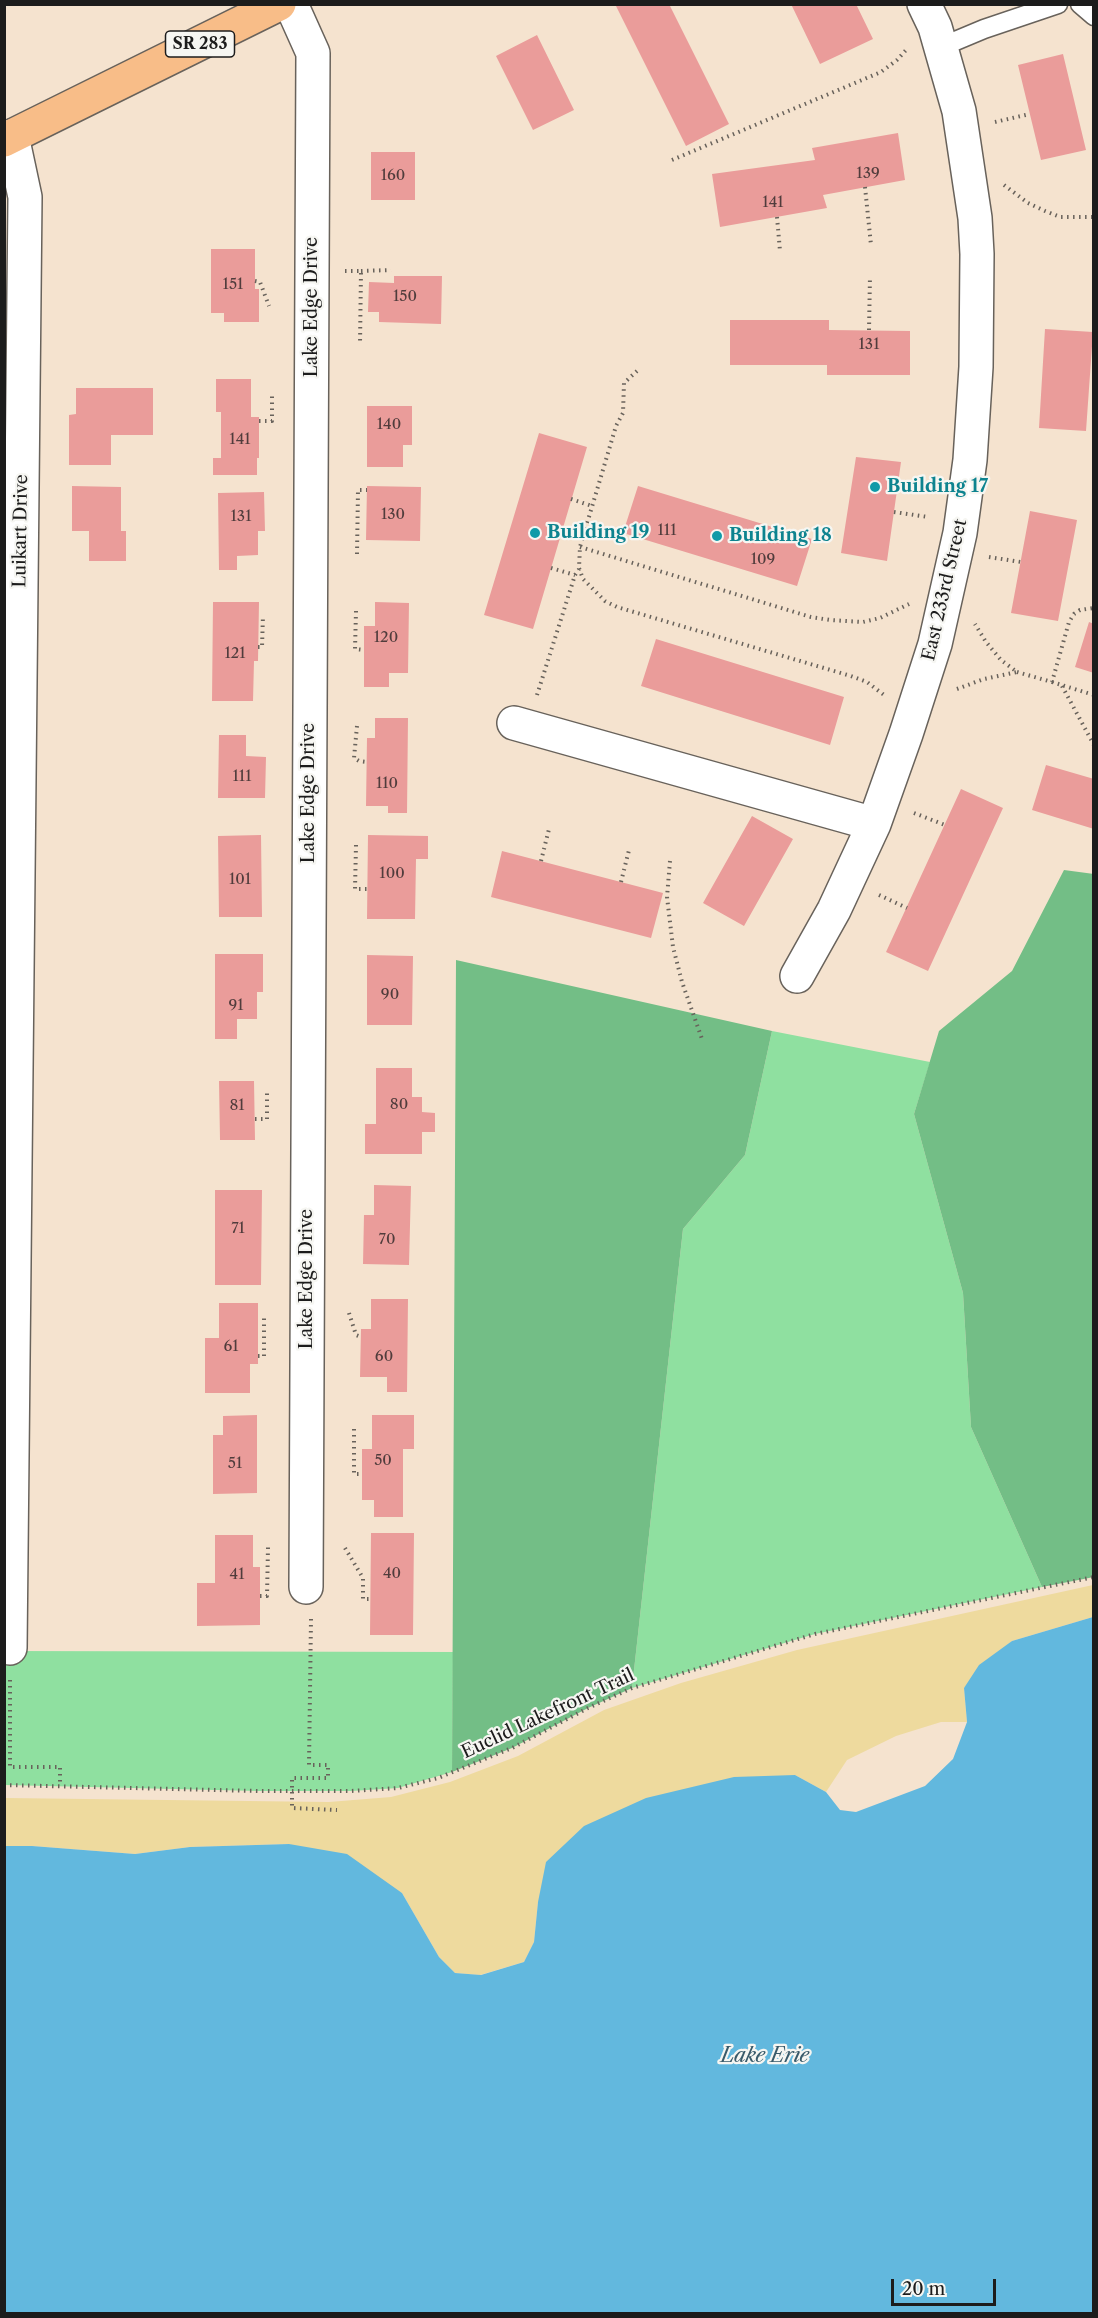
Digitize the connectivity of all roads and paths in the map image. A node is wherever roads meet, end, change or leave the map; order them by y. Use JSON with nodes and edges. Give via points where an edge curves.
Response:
{"nodes":[{"id":1,"x":279,"y":4,"type":"edge"},
{"id":2,"x":291,"y":4,"type":"edge"},
{"id":3,"x":924,"y":4,"type":"edge"},
{"id":4,"x":1058,"y":4,"type":"edge"},
{"id":5,"x":1080,"y":4,"type":"edge"},
{"id":6,"x":1094,"y":16,"type":"edge"},
{"id":7,"x":927,"y":45,"type":"junction"},
{"id":8,"x":1030,"y":114,"type":"dead end"},
{"id":9,"x":988,"y":124,"type":"dead end"},
{"id":10,"x":8,"y":138,"type":"edge"},
{"id":11,"x":672,"y":160,"type":"dead end"},
{"id":12,"x":997,"y":179,"type":"dead end"},
{"id":13,"x":865,"y":187,"type":"dead end"},
{"id":14,"x":777,"y":217,"type":"dead end"},
{"id":15,"x":1094,"y":217,"type":"edge"},
{"id":16,"x":871,"y":244,"type":"dead end"},
{"id":17,"x":780,"y":252,"type":"dead end"},
{"id":18,"x":391,"y":270,"type":"dead end"},
{"id":19,"x":312,"y":271,"type":"junction"},
{"id":20,"x":360,"y":271,"type":"junction"},
{"id":21,"x":870,"y":276,"type":"dead end"},
{"id":22,"x":255,"y":281,"type":"dead end"},
{"id":23,"x":269,"y":306,"type":"dead end"},
{"id":24,"x":869,"y":330,"type":"dead end"},
{"id":25,"x":360,"y":345,"type":"dead end"},
{"id":26,"x":637,"y":371,"type":"dead end"},
{"id":27,"x":272,"y":393,"type":"dead end"},
{"id":28,"x":259,"y":421,"type":"dead end"},
{"id":29,"x":367,"y":490,"type":"dead end"},
{"id":30,"x":571,"y":499,"type":"dead end"},
{"id":31,"x":592,"y":506,"type":"junction"},
{"id":32,"x":894,"y":512,"type":"dead end"},
{"id":33,"x":938,"y":518,"type":"dead end"},
{"id":34,"x":580,"y":547,"type":"junction"},
{"id":35,"x":357,"y":554,"type":"dead end"},
{"id":36,"x":978,"y":555,"type":"dead end"},
{"id":37,"x":1021,"y":562,"type":"dead end"},
{"id":38,"x":551,"y":568,"type":"dead end"},
{"id":39,"x":579,"y":568,"type":"junction"},
{"id":40,"x":575,"y":575,"type":"junction"},
{"id":41,"x":915,"y":601,"type":"dead end"},
{"id":42,"x":1094,"y":608,"type":"edge"},
{"id":43,"x":356,"y":611,"type":"dead end"},
{"id":44,"x":263,"y":615,"type":"dead end"},
{"id":45,"x":973,"y":619,"type":"dead end"},
{"id":46,"x":258,"y":647,"type":"dead end"},
{"id":47,"x":364,"y":650,"type":"dead end"},
{"id":48,"x":1017,"y":672,"type":"junction"},
{"id":49,"x":1052,"y":682,"type":"junction"},
{"id":50,"x":1062,"y":686,"type":"junction"},
{"id":51,"x":954,"y":690,"type":"dead end"},
{"id":52,"x":1094,"y":695,"type":"edge"},
{"id":53,"x":886,"y":698,"type":"dead end"},
{"id":54,"x":520,"y":725,"type":"joint"},
{"id":55,"x":357,"y":726,"type":"dead end"},
{"id":56,"x":1094,"y":745,"type":"edge"},
{"id":57,"x":367,"y":762,"type":"dead end"},
{"id":58,"x":904,"y":810,"type":"dead end"},
{"id":59,"x":874,"y":824,"type":"junction"},
{"id":60,"x":945,"y":825,"type":"dead end"},
{"id":61,"x":549,"y":829,"type":"dead end"},
{"id":62,"x":356,"y":844,"type":"dead end"},
{"id":63,"x":629,"y":850,"type":"dead end"},
{"id":64,"x":541,"y":861,"type":"dead end"},
{"id":65,"x":670,"y":861,"type":"dead end"},
{"id":66,"x":621,"y":882,"type":"dead end"},
{"id":67,"x":368,"y":889,"type":"dead end"},
{"id":68,"x":878,"y":894,"type":"dead end"},
{"id":69,"x":907,"y":908,"type":"dead end"},
{"id":70,"x":797,"y":976,"type":"dead end"},
{"id":71,"x":702,"y":1039,"type":"dead end"},
{"id":72,"x":267,"y":1093,"type":"dead end"},
{"id":73,"x":255,"y":1119,"type":"dead end"},
{"id":74,"x":349,"y":1313,"type":"dead end"},
{"id":75,"x":264,"y":1318,"type":"dead end"},
{"id":76,"x":360,"y":1337,"type":"dead end"},
{"id":77,"x":258,"y":1356,"type":"dead end"},
{"id":78,"x":354,"y":1429,"type":"dead end"},
{"id":79,"x":362,"y":1474,"type":"dead end"},
{"id":80,"x":268,"y":1547,"type":"dead end"},
{"id":81,"x":345,"y":1548,"type":"dead end"},
{"id":82,"x":1094,"y":1577,"type":"edge"},
{"id":83,"x":306,"y":1587,"type":"joint"},
{"id":84,"x":260,"y":1596,"type":"dead end"},
{"id":85,"x":370,"y":1599,"type":"dead end"},
{"id":86,"x":10,"y":1648,"type":"joint"},
{"id":87,"x":4,"y":1785,"type":"edge"},
{"id":88,"x":60,"y":1786,"type":"junction"},
{"id":89,"x":292,"y":1791,"type":"junction"},
{"id":90,"x":337,"y":1810,"type":"dead end"}],
"edges":[{"from":1,"to":10,"type":"main road","number":"SR 283"},
{"from":2,"to":19,"type":"street","name":"Lake Edge Drive","via":[[312,53]]},
{"from":3,"to":7,"type":"street","name":"East 233rd Street","via":[[935,27]]},
{"from":4,"to":7,"type":"lane"},
{"from":5,"to":6,"type":"lane"},
{"from":7,"to":11,"type":"path","via":[[880,72]]},
{"from":7,"to":59,"type":"street","name":"East 233rd Street","via":[[959,111],[975,218],[976,367],[970,460],[960,533],[935,644]]},
{"from":8,"to":9,"type":"path"},
{"from":10,"to":86,"type":"street","name":"Luikart Drive","via":[[25,197]]},
{"from":12,"to":15,"type":"path","via":[[1028,203],[1060,217]]},
{"from":13,"to":16,"type":"path"},
{"from":14,"to":17,"type":"path"},
{"from":18,"to":20,"type":"path"},
{"from":19,"to":20,"type":"path"},
{"from":19,"to":83,"type":"street","name":"Lake Edge Drive"},
{"from":20,"to":25,"type":"path"},
{"from":21,"to":24,"type":"path"},
{"from":22,"to":23,"type":"path","via":[[260,282]]},
{"from":26,"to":31,"type":"path","via":[[624,383],[623,413]]},
{"from":27,"to":28,"type":"path","via":[[272,421]]},
{"from":29,"to":35,"type":"path","via":[[358,490]]},
{"from":30,"to":31,"type":"path"},
{"from":31,"to":34,"type":"path"},
{"from":32,"to":33,"type":"path"},
{"from":34,"to":39,"type":"path"},
{"from":34,"to":41,"type":"path","via":[[811,617],[847,622],[871,620]]},
{"from":36,"to":37,"type":"path"},
{"from":38,"to":40,"type":"path"},
{"from":39,"to":40,"type":"path"},
{"from":39,"to":53,"type":"path","via":[[594,590],[617,607],[851,676],[867,682]]},
{"from":40,"to":54,"type":"path"},
{"from":42,"to":49,"type":"path","via":[[1080,610],[1069,622]]},
{"from":43,"to":47,"type":"path","via":[[355,649]]},
{"from":44,"to":46,"type":"path","via":[[262,647]]},
{"from":45,"to":48,"type":"path","via":[[986,642]]},
{"from":48,"to":49,"type":"path"},
{"from":48,"to":51,"type":"path"},
{"from":49,"to":50,"type":"path"},
{"from":50,"to":52,"type":"path"},
{"from":50,"to":56,"type":"path"},
{"from":54,"to":59,"type":"street"},
{"from":55,"to":57,"type":"path","via":[[354,758]]},
{"from":58,"to":60,"type":"path"},
{"from":59,"to":70,"type":"street","name":"East 233rd Street","via":[[834,910]]},
{"from":61,"to":64,"type":"path"},
{"from":62,"to":67,"type":"path","via":[[355,889]]},
{"from":63,"to":66,"type":"path"},
{"from":65,"to":71,"type":"path","via":[[667,897],[673,947]]},
{"from":68,"to":69,"type":"path"},
{"from":72,"to":73,"type":"path","via":[[267,1119]]},
{"from":74,"to":76,"type":"path"},
{"from":75,"to":77,"type":"path","via":[[264,1356]]},
{"from":78,"to":79,"type":"path","via":[[354,1474]]},
{"from":80,"to":84,"type":"path","via":[[267,1596]]},
{"from":81,"to":85,"type":"path","via":[[363,1578],[363,1599]]},
{"from":82,"to":89,"type":"path","name":"Euclid Lakefront Trail","via":[[815,1634],[632,1688],[512,1748],[438,1778],[387,1789]]},
{"from":83,"to":89,"type":"path","via":[[312,1595],[309,1765],[328,1765],[328,1778],[292,1778]]},
{"from":86,"to":88,"type":"path","via":[[10,1767],[60,1767]]},
{"from":87,"to":88,"type":"path","name":"Euclid Lakefront Trail"},
{"from":88,"to":89,"type":"path","name":"Euclid Lakefront Trail"},
{"from":89,"to":90,"type":"path","via":[[292,1808]]}]}
